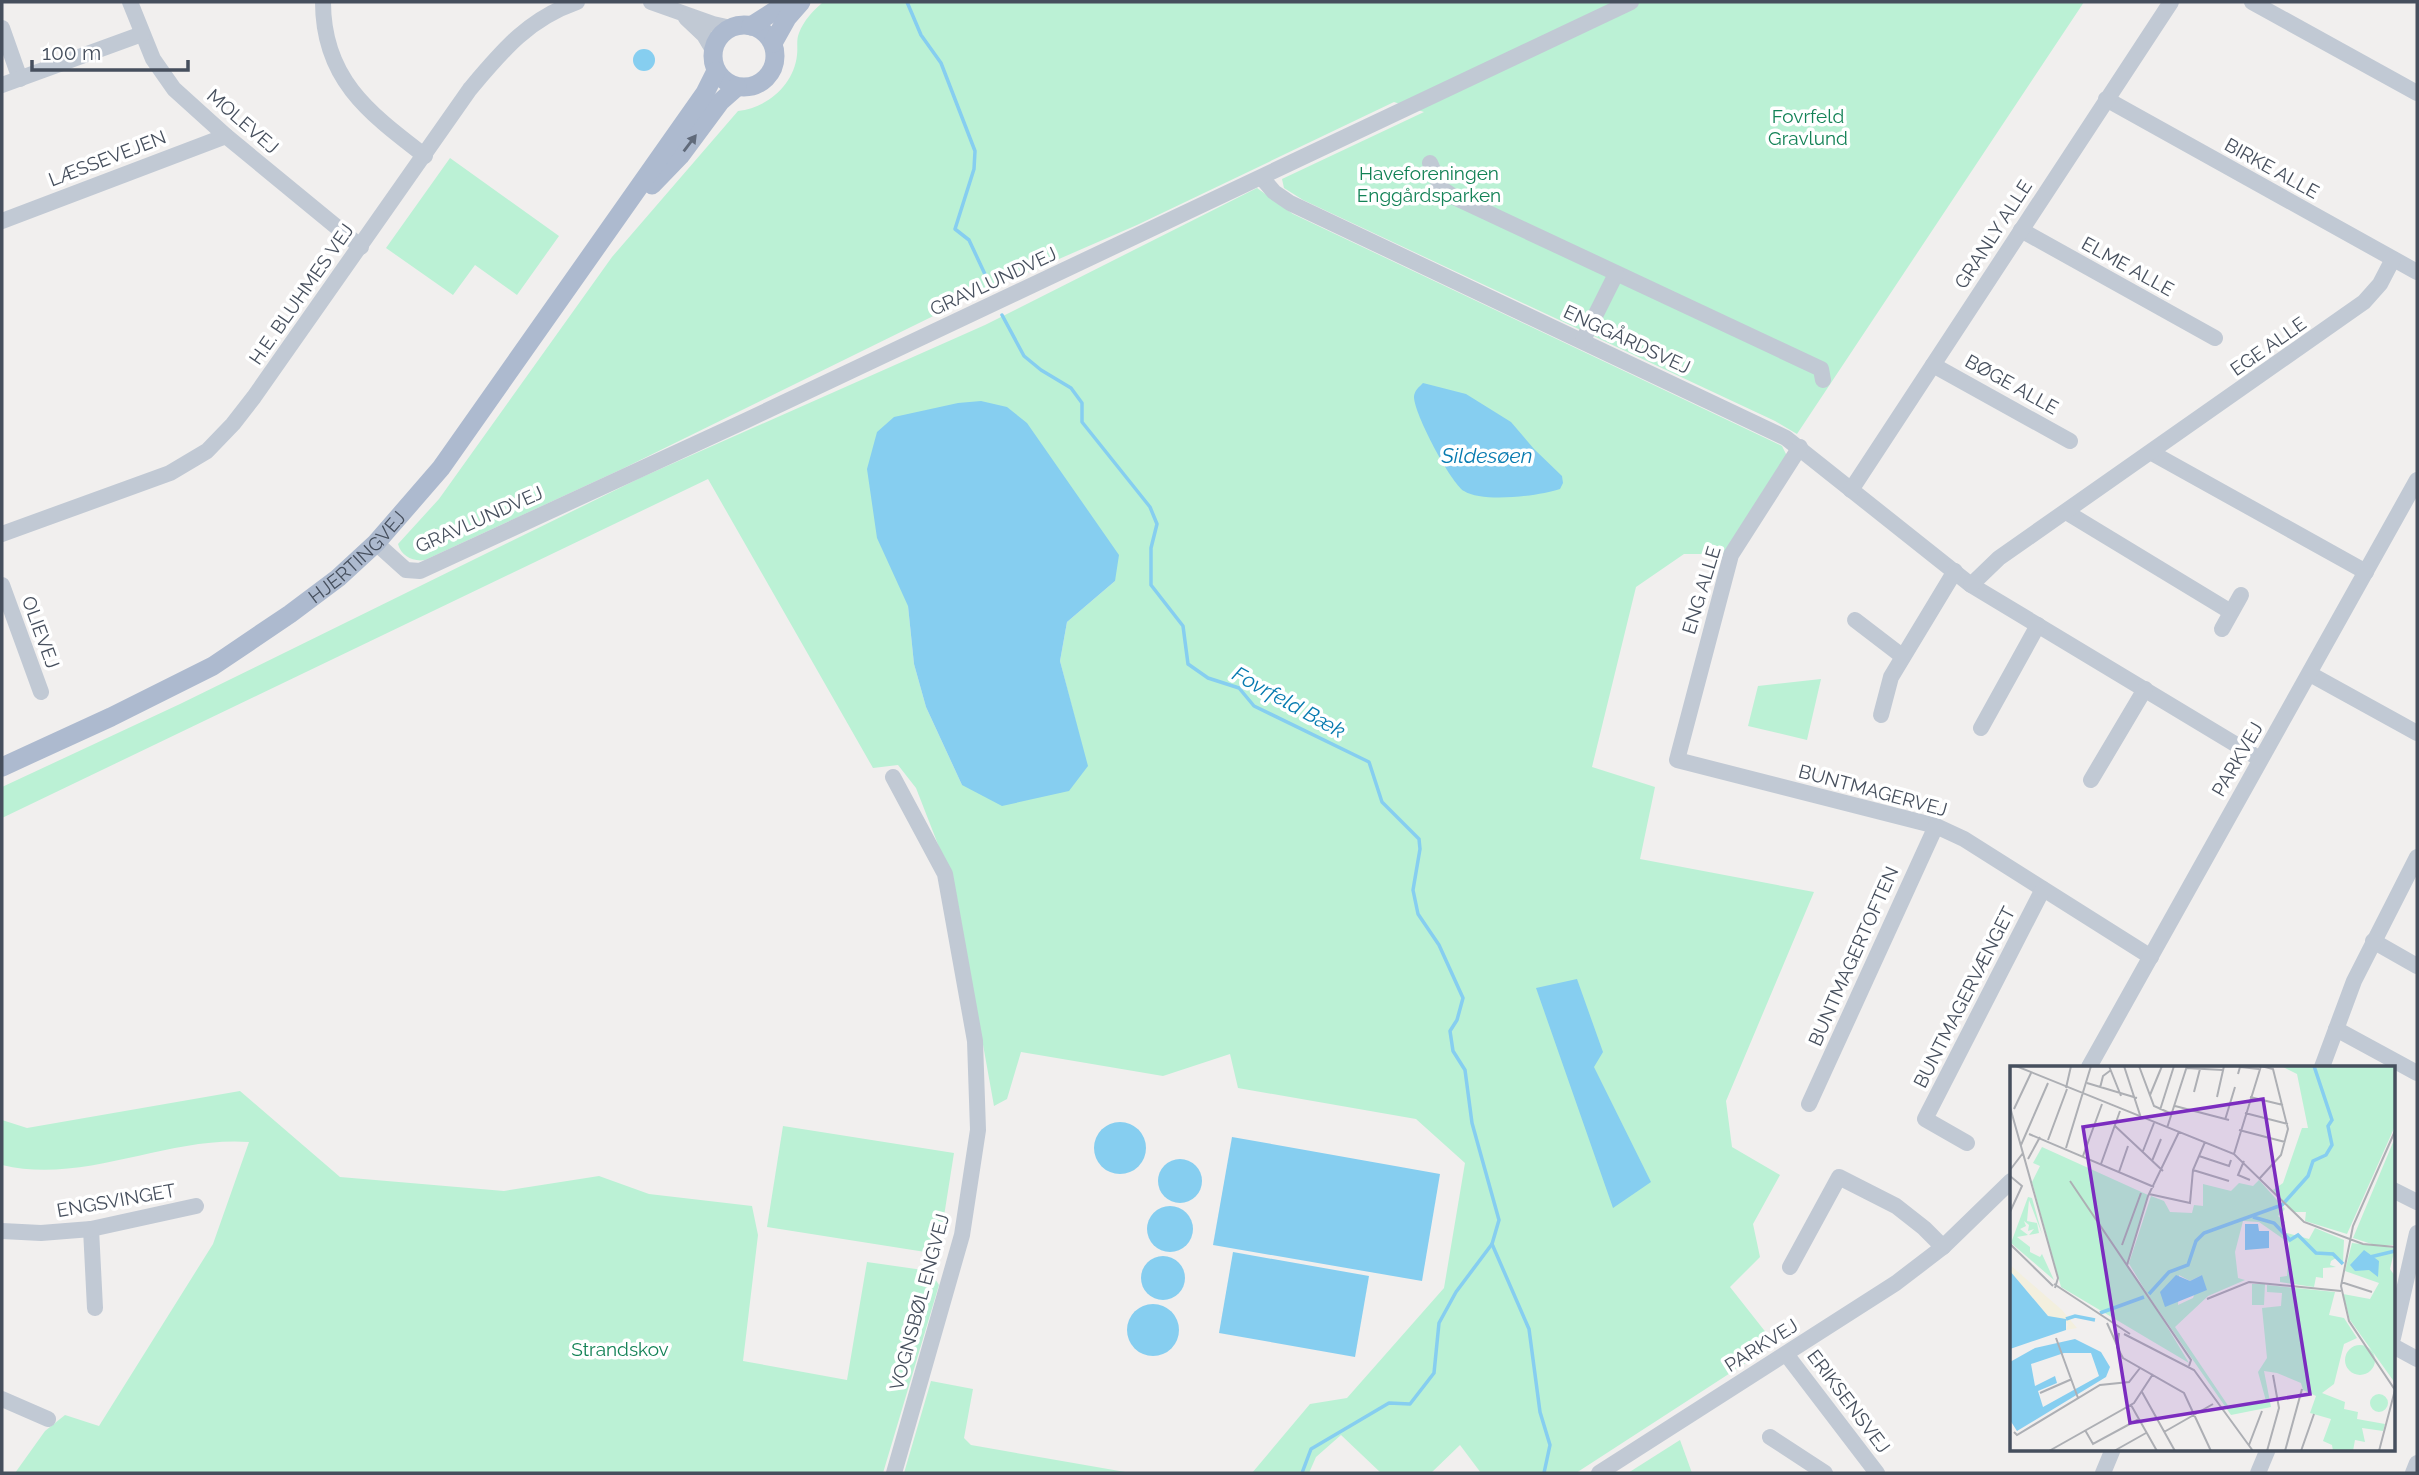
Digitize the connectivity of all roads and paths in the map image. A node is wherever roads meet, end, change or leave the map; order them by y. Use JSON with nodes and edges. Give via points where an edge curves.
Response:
{"nodes":[{"id":1,"x":130,"y":2,"type":"edge"},
{"id":2,"x":323,"y":2,"type":"edge"},
{"id":3,"x":577,"y":2,"type":"edge"},
{"id":4,"x":651,"y":2,"type":"edge"},
{"id":5,"x":783,"y":2,"type":"edge"},
{"id":6,"x":801,"y":2,"type":"edge"},
{"id":7,"x":1631,"y":2,"type":"edge"},
{"id":8,"x":2171,"y":2,"type":"edge"},
{"id":9,"x":2252,"y":2,"type":"edge"},
{"id":10,"x":678,"y":12,"type":"junction"},
{"id":11,"x":2,"y":27,"type":"edge"},
{"id":12,"x":741,"y":27,"type":"junction"},
{"id":13,"x":142,"y":34,"type":"junction"},
{"id":14,"x":773,"y":43,"type":"junction"},
{"id":15,"x":713,"y":50,"type":"junction"},
{"id":16,"x":716,"y":71,"type":"junction"},
{"id":17,"x":20,"y":79,"type":"junction"},
{"id":18,"x":2,"y":85,"type":"edge"},
{"id":19,"x":737,"y":87,"type":"junction"},
{"id":20,"x":2417,"y":93,"type":"edge"},
{"id":21,"x":2106,"y":99,"type":"junction"},
{"id":22,"x":226,"y":136,"type":"junction"},
{"id":23,"x":425,"y":156,"type":"junction"},
{"id":24,"x":1430,"y":163,"type":"dead end"},
{"id":25,"x":1262,"y":178,"type":"junction"},
{"id":26,"x":2,"y":220,"type":"edge"},
{"id":27,"x":610,"y":229,"type":"junction"},
{"id":28,"x":2021,"y":230,"type":"junction"},
{"id":29,"x":361,"y":247,"type":"junction"},
{"id":30,"x":2393,"y":259,"type":"junction"},
{"id":31,"x":2417,"y":272,"type":"edge"},
{"id":32,"x":1616,"y":274,"type":"junction"},
{"id":33,"x":2215,"y":338,"type":"dead end"},
{"id":34,"x":1583,"y":340,"type":"junction"},
{"id":35,"x":1933,"y":365,"type":"junction"},
{"id":36,"x":1823,"y":380,"type":"dead end"},
{"id":37,"x":2070,"y":441,"type":"dead end"},
{"id":38,"x":1800,"y":447,"type":"junction"},
{"id":39,"x":2152,"y":453,"type":"junction"},
{"id":40,"x":2417,"y":480,"type":"edge"},
{"id":41,"x":1851,"y":490,"type":"junction"},
{"id":42,"x":2066,"y":512,"type":"junction"},
{"id":43,"x":2,"y":534,"type":"edge"},
{"id":44,"x":376,"y":543,"type":"junction"},
{"id":45,"x":1955,"y":571,"type":"junction"},
{"id":46,"x":2366,"y":572,"type":"junction"},
{"id":47,"x":2,"y":585,"type":"edge"},
{"id":48,"x":1971,"y":585,"type":"junction"},
{"id":49,"x":2241,"y":595,"type":"dead end"},
{"id":50,"x":2231,"y":612,"type":"junction"},
{"id":51,"x":1855,"y":620,"type":"dead end"},
{"id":52,"x":2038,"y":625,"type":"junction"},
{"id":53,"x":2222,"y":629,"type":"dead end"},
{"id":54,"x":1902,"y":656,"type":"junction"},
{"id":55,"x":2310,"y":674,"type":"junction"},
{"id":56,"x":2144,"y":690,"type":"junction"},
{"id":57,"x":41,"y":692,"type":"dead end"},
{"id":58,"x":1881,"y":715,"type":"dead end"},
{"id":59,"x":2415,"y":726,"type":"edge"},
{"id":60,"x":1981,"y":728,"type":"dead end"},
{"id":61,"x":2260,"y":759,"type":"junction"},
{"id":62,"x":1677,"y":760,"type":"joint"},
{"id":63,"x":2,"y":767,"type":"edge"},
{"id":64,"x":893,"y":777,"type":"dead end"},
{"id":65,"x":2091,"y":780,"type":"dead end"},
{"id":66,"x":1936,"y":826,"type":"junction"},
{"id":67,"x":2417,"y":858,"type":"edge"},
{"id":68,"x":2043,"y":889,"type":"junction"},
{"id":69,"x":2373,"y":941,"type":"junction"},
{"id":70,"x":2151,"y":957,"type":"junction"},
{"id":71,"x":2417,"y":966,"type":"edge"},
{"id":72,"x":2336,"y":1029,"type":"junction"},
{"id":73,"x":2097,"y":1065,"type":"edge"},
{"id":74,"x":2322,"y":1066,"type":"edge"},
{"id":75,"x":2417,"y":1073,"type":"edge"},
{"id":76,"x":1809,"y":1104,"type":"dead end"},
{"id":77,"x":1967,"y":1143,"type":"dead end"},
{"id":78,"x":2010,"y":1182,"type":"edge"},
{"id":79,"x":2394,"y":1190,"type":"edge"},
{"id":80,"x":2417,"y":1202,"type":"edge"},
{"id":81,"x":196,"y":1206,"type":"dead end"},
{"id":82,"x":91,"y":1229,"type":"junction"},
{"id":83,"x":2,"y":1231,"type":"edge"},
{"id":84,"x":2417,"y":1233,"type":"edge"},
{"id":85,"x":1942,"y":1247,"type":"junction"},
{"id":86,"x":1790,"y":1267,"type":"dead end"},
{"id":87,"x":95,"y":1308,"type":"dead end"},
{"id":88,"x":2394,"y":1334,"type":"edge"},
{"id":89,"x":2394,"y":1347,"type":"edge"},
{"id":90,"x":1786,"y":1354,"type":"junction"},
{"id":91,"x":2417,"y":1359,"type":"edge"},
{"id":92,"x":2,"y":1399,"type":"edge"},
{"id":93,"x":48,"y":1419,"type":"dead end"},
{"id":94,"x":1770,"y":1437,"type":"dead end"},
{"id":95,"x":2113,"y":1450,"type":"edge"},
{"id":96,"x":2268,"y":1450,"type":"edge"},
{"id":97,"x":2417,"y":1463,"type":"edge"},
{"id":98,"x":894,"y":1473,"type":"edge"},
{"id":99,"x":1599,"y":1473,"type":"edge"},
{"id":100,"x":1825,"y":1473,"type":"edge"},
{"id":101,"x":1877,"y":1473,"type":"edge"},
{"id":102,"x":2103,"y":1473,"type":"edge"},
{"id":103,"x":2258,"y":1473,"type":"edge"},
{"id":104,"x":2413,"y":1473,"type":"edge"}],
"edges":[{"from":1,"to":13,"type":"street","name":"MOLEVEJ"},
{"from":2,"to":23,"type":"street","via":[[329,47],[339,73],[376,118]]},
{"from":3,"to":23,"type":"street","name":"H.E. BLUHMES VEJ","via":[[547,14],[500,53]]},
{"from":4,"to":10,"type":"street"},
{"from":5,"to":12,"type":"main road"},
{"from":6,"to":14,"type":"main road"},
{"from":7,"to":25,"type":"street","name":"GRAVLUNDVEJ"},
{"from":8,"to":21,"type":"street","name":"GRANLY ALLE"},
{"from":9,"to":20,"type":"street"},
{"from":10,"to":12,"type":"street","via":[[713,24]]},
{"from":10,"to":15,"type":"street","via":[[704,34]]},
{"from":11,"to":17,"type":"street"},
{"from":12,"to":14,"type":"main road","via":[[767,35]]},
{"from":12,"to":15,"type":"main road","via":[[723,33]]},
{"from":13,"to":17,"type":"street"},
{"from":13,"to":22,"type":"street","name":"MOLEVEJ","via":[[174,89]]},
{"from":14,"to":19,"type":"main road","via":[[772,72],[757,86]]},
{"from":15,"to":16,"type":"main road"},
{"from":16,"to":19,"type":"main road"},
{"from":16,"to":27,"type":"main road","name":"HJERTINGVEJ"},
{"from":17,"to":18,"type":"street"},
{"from":27,"to":19,"type":"main road","name":"HJERTINGVEJ","one_way":true,"via":[[680,156],[720,102]]},
{"from":21,"to":28,"type":"street","name":"GRANLY ALLE"},
{"from":21,"to":30,"type":"street","name":"BIRKE ALLE"},
{"from":22,"to":26,"type":"street","name":"LÆSSEVEJEN"},
{"from":22,"to":29,"type":"street","name":"MOLEVEJ"},
{"from":23,"to":29,"type":"street","name":"H.E. BLUHMES VEJ"},
{"from":24,"to":32,"type":"street","via":[[1441,188],[1454,197]]},
{"from":25,"to":34,"type":"street","name":"ENGGÅRDSVEJ","via":[[1290,203]]},
{"from":25,"to":44,"type":"street","name":"GRAVLUNDVEJ","via":[[420,571],[406,570]]},
{"from":27,"to":44,"type":"main road","name":"HJERTINGVEJ","via":[[441,468]]},
{"from":28,"to":33,"type":"street","name":"ELME ALLE"},
{"from":28,"to":35,"type":"street","name":"GRANLY ALLE"},
{"from":29,"to":43,"type":"street","name":"H.E. BLUHMES VEJ","via":[[247,406],[207,451],[170,473]]},
{"from":30,"to":31,"type":"street","name":"BIRKE ALLE"},
{"from":30,"to":39,"type":"street","name":"EGE ALLE","via":[[2364,302]]},
{"from":32,"to":34,"type":"street"},
{"from":32,"to":36,"type":"street","via":[[1821,369]]},
{"from":34,"to":38,"type":"street","name":"ENGGÅRDSVEJ"},
{"from":35,"to":37,"type":"street","name":"BØGE ALLE"},
{"from":35,"to":41,"type":"street","name":"GRANLY ALLE"},
{"from":38,"to":41,"type":"street","name":"ENGGÅRDSVEJ"},
{"from":38,"to":62,"type":"street","name":"ENG ALLE","via":[[1731,555]]},
{"from":39,"to":42,"type":"street","name":"EGE ALLE"},
{"from":39,"to":46,"type":"street"},
{"from":40,"to":46,"type":"street","name":"PARKVEJ"},
{"from":41,"to":45,"type":"street","name":"ENGGÅRDSVEJ"},
{"from":42,"to":48,"type":"street","name":"EGE ALLE","via":[[1999,558]]},
{"from":42,"to":50,"type":"street"},
{"from":44,"to":63,"type":"main road","name":"HJERTINGVEJ","via":[[319,593],[213,666]]},
{"from":45,"to":48,"type":"street","name":"ENGGÅRDSVEJ"},
{"from":45,"to":54,"type":"street"},
{"from":46,"to":55,"type":"street","name":"PARKVEJ"},
{"from":47,"to":57,"type":"street","name":"OLIEVEJ"},
{"from":48,"to":52,"type":"street","name":"ENGGÅRDSVEJ"},
{"from":49,"to":50,"type":"street"},
{"from":50,"to":53,"type":"street"},
{"from":51,"to":54,"type":"street"},
{"from":52,"to":56,"type":"street","name":"ENGGÅRDSVEJ"},
{"from":52,"to":60,"type":"street"},
{"from":54,"to":58,"type":"street"},
{"from":55,"to":59,"type":"street"},
{"from":55,"to":61,"type":"street","name":"PARKVEJ"},
{"from":56,"to":61,"type":"street","name":"ENGGÅRDSVEJ"},
{"from":56,"to":65,"type":"street"},
{"from":61,"to":70,"type":"street","name":"PARKVEJ"},
{"from":62,"to":66,"type":"street","name":"BUNTMAGERVEJ"},
{"from":64,"to":98,"type":"street","name":"VOGNSBØL ENGVEJ","via":[[945,874],[975,1041],[978,1130],[962,1235]]},
{"from":66,"to":68,"type":"street","name":"BUNTMAGERVEJ"},
{"from":66,"to":76,"type":"street","name":"BUNTMAGERTOFTEN"},
{"from":67,"to":69,"type":"street"},
{"from":68,"to":70,"type":"street","name":"BUNTMAGERVEJ"},
{"from":68,"to":77,"type":"street","name":"BUNTMAGERVÆNGET","via":[[1925,1119]]},
{"from":69,"to":71,"type":"street"},
{"from":69,"to":72,"type":"street"},
{"from":70,"to":73,"type":"street","name":"PARKVEJ"},
{"from":72,"to":74,"type":"street"},
{"from":72,"to":75,"type":"street"},
{"from":78,"to":85,"type":"street","name":"PARKVEJ"},
{"from":79,"to":80,"type":"street"},
{"from":81,"to":82,"type":"street","name":"ENGSVINGET"},
{"from":82,"to":83,"type":"street","name":"ENGSVINGET"},
{"from":82,"to":87,"type":"street"},
{"from":84,"to":88,"type":"street"},
{"from":85,"to":86,"type":"street","via":[[1896,1206],[1839,1177]]},
{"from":85,"to":90,"type":"street","name":"PARKVEJ","via":[[1896,1283]]},
{"from":89,"to":91,"type":"street"},
{"from":90,"to":99,"type":"street","name":"PARKVEJ"},
{"from":90,"to":101,"type":"street","name":"ERIKSENSVEJ"},
{"from":92,"to":93,"type":"street"},
{"from":94,"to":100,"type":"street"},
{"from":95,"to":102,"type":"street"},
{"from":96,"to":103,"type":"street"},
{"from":97,"to":104,"type":"street"}]}
